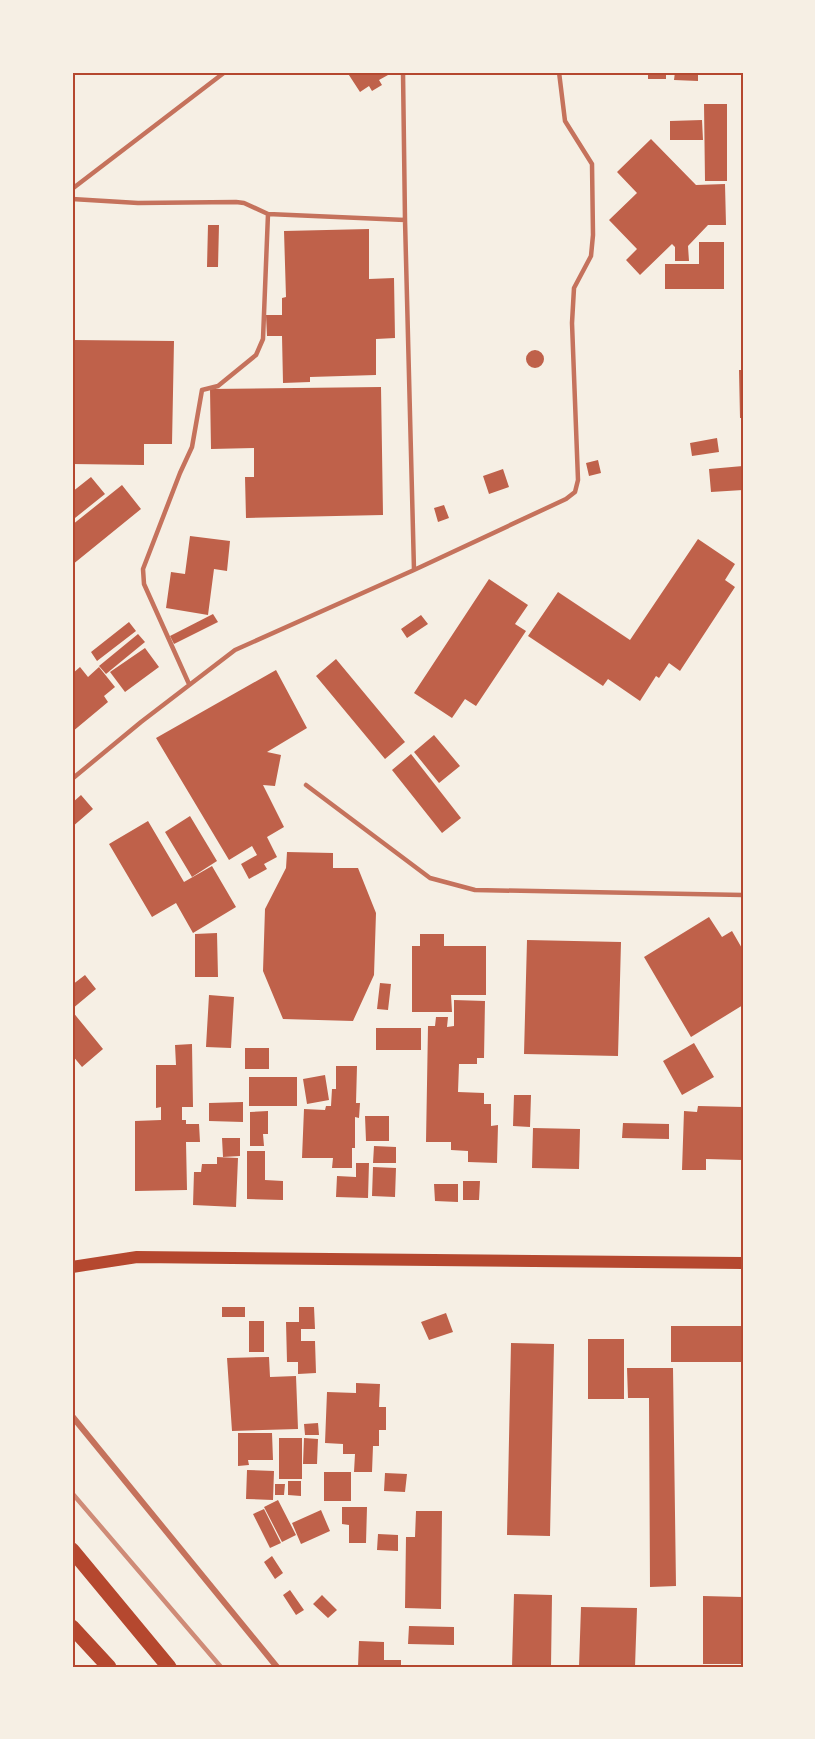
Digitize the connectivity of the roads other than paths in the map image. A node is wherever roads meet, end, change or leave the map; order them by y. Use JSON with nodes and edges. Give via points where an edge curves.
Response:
{"nodes":[{"id":1,"x":225,"y":72,"type":"edge"},
{"id":2,"x":403,"y":72,"type":"edge"},
{"id":3,"x":559,"y":72,"type":"edge"},
{"id":4,"x":72,"y":189,"type":"edge"},
{"id":5,"x":72,"y":199,"type":"edge"},
{"id":6,"x":268,"y":214,"type":"junction"},
{"id":7,"x":405,"y":220,"type":"junction"},
{"id":8,"x":414,"y":570,"type":"junction"},
{"id":9,"x":189,"y":684,"type":"junction"},
{"id":10,"x":72,"y":779,"type":"edge"},
{"id":11,"x":306,"y":785,"type":"dead end"},
{"id":12,"x":743,"y":896,"type":"edge"},
{"id":13,"x":743,"y":1263,"type":"edge"},
{"id":14,"x":72,"y":1267,"type":"edge"},
{"id":15,"x":72,"y":1416,"type":"edge"},
{"id":16,"x":72,"y":1550,"type":"edge"},
{"id":17,"x":72,"y":1627,"type":"edge"},
{"id":18,"x":109,"y":1667,"type":"edge"},
{"id":19,"x":169,"y":1667,"type":"edge"},
{"id":20,"x":277,"y":1667,"type":"edge"}],
"edges":[{"from":1,"to":4,"type":"lane"},
{"from":2,"to":7,"type":"lane"},
{"from":3,"to":8,"type":"lane","via":[[565,121],[592,164],[591,256],[574,288],[572,323],[576,492]]},
{"from":5,"to":6,"type":"lane","via":[[236,202]]},
{"from":6,"to":7,"type":"lane"},
{"from":6,"to":9,"type":"lane","via":[[261,347],[218,386],[202,390],[192,447],[143,569],[144,584]]},
{"from":7,"to":8,"type":"lane"},
{"from":8,"to":9,"type":"lane","via":[[235,650]]},
{"from":9,"to":10,"type":"lane"},
{"from":11,"to":12,"type":"lane","via":[[430,878],[475,890]]},
{"from":13,"to":14,"type":"main road","via":[[137,1257]]},
{"from":15,"to":20,"type":"street"},
{"from":16,"to":19,"type":"main road"},
{"from":17,"to":18,"type":"main road"}]}
